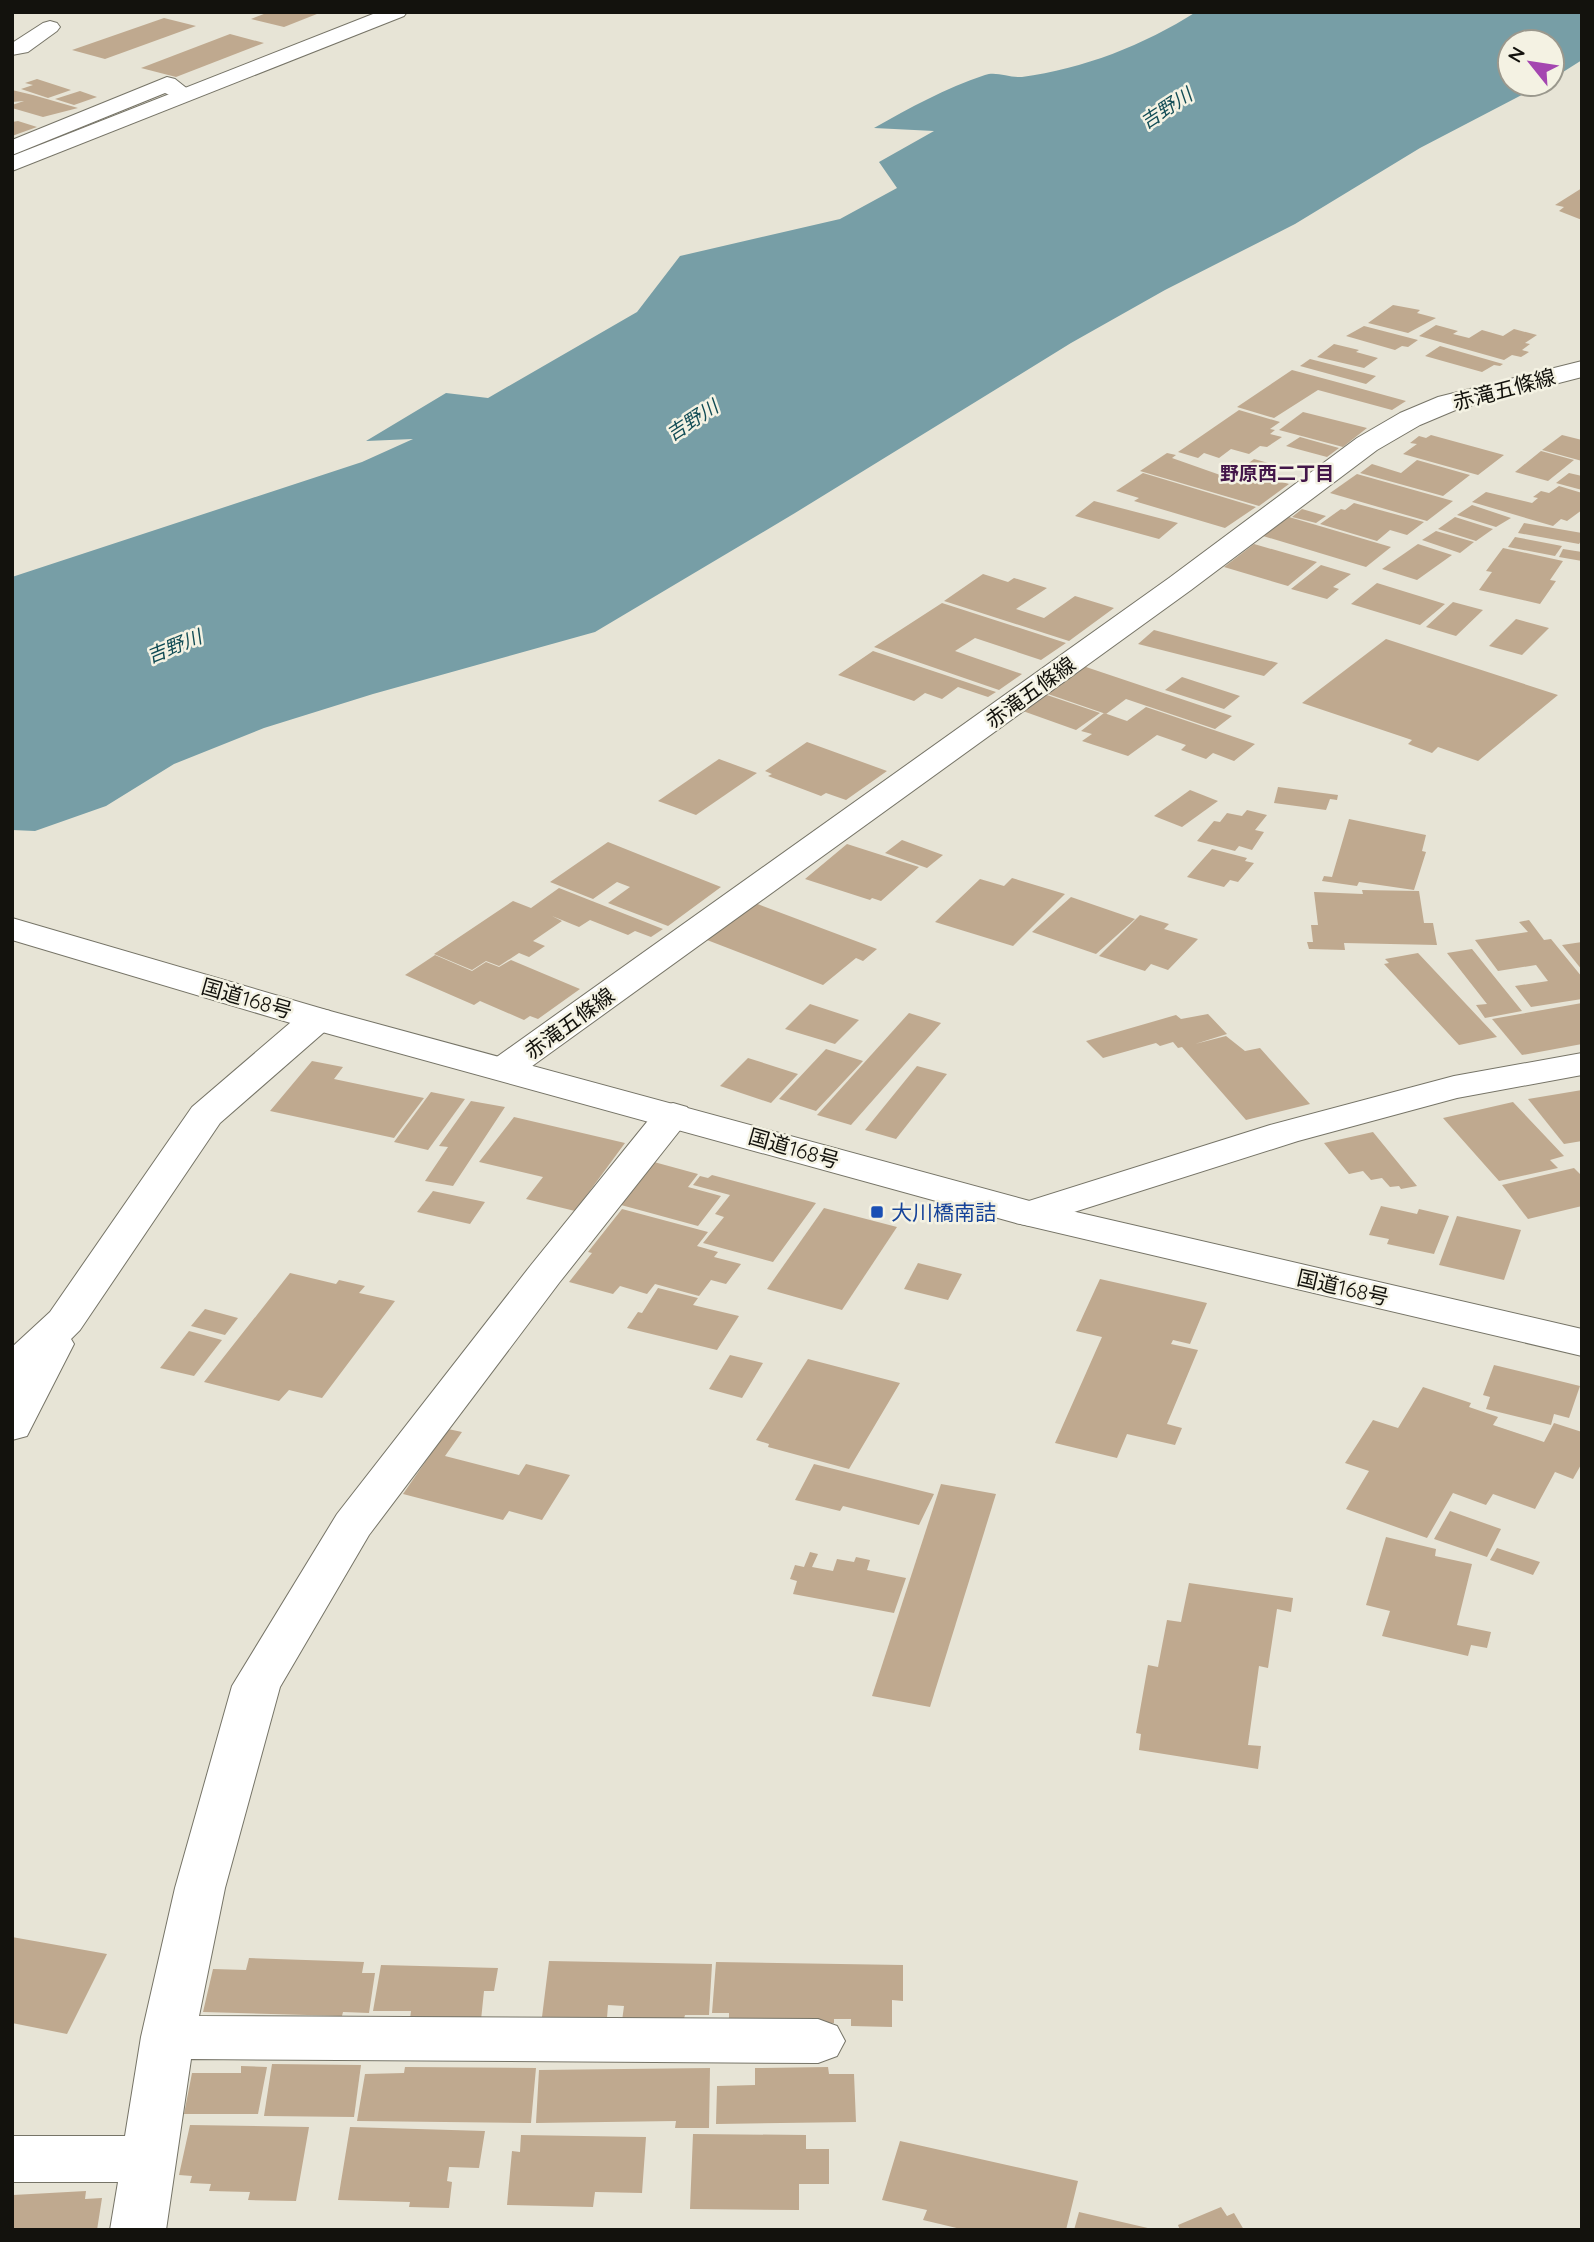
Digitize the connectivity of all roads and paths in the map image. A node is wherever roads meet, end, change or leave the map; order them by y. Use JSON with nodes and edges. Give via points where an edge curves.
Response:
{"nodes":[{"id":1,"x":397,"y":12,"type":"edge"},
{"id":2,"x":50,"y":27,"type":"dead end"},
{"id":3,"x":12,"y":49,"type":"edge"},
{"id":4,"x":183,"y":94,"type":"junction"},
{"id":5,"x":12,"y":148,"type":"edge"},
{"id":6,"x":12,"y":164,"type":"edge"},
{"id":7,"x":1582,"y":369,"type":"edge"},
{"id":8,"x":12,"y":929,"type":"edge"},
{"id":9,"x":303,"y":1014,"type":"junction"},
{"id":10,"x":1582,"y":1064,"type":"edge"},
{"id":11,"x":504,"y":1069,"type":"junction"},
{"id":12,"x":673,"y":1115,"type":"junction"},
{"id":13,"x":1030,"y":1214,"type":"junction"},
{"id":14,"x":65,"y":1321,"type":"junction"},
{"id":15,"x":1582,"y":1343,"type":"edge"},
{"id":16,"x":12,"y":1371,"type":"edge"},
{"id":17,"x":12,"y":1426,"type":"edge"},
{"id":18,"x":168,"y":2037,"type":"junction"},
{"id":19,"x":818,"y":2041,"type":"dead end"},
{"id":20,"x":12,"y":2159,"type":"edge"},
{"id":21,"x":150,"y":2159,"type":"junction"},
{"id":22,"x":138,"y":2230,"type":"edge"}],
"edges":[{"from":1,"to":4,"type":"main road"},
{"from":2,"to":3,"type":"main road"},
{"from":4,"to":5,"type":"main road","via":[[167,84]]},
{"from":4,"to":6,"type":"main road"},
{"from":7,"to":11,"type":"main road","name":"赤滝五條線","via":[[1448,403],[1367,444],[1180,584]]},
{"from":8,"to":9,"type":"main road","name":"国道168号"},
{"from":9,"to":11,"type":"main road","name":"国道168号"},
{"from":9,"to":14,"type":"main road","via":[[206,1115]]},
{"from":10,"to":13,"type":"main road","via":[[1454,1087],[1284,1133]]},
{"from":11,"to":12,"type":"main road","name":"国道168号"},
{"from":12,"to":13,"type":"main road","name":"国道168号"},
{"from":12,"to":18,"type":"main road","via":[[353,1525],[256,1686],[200,1888]]},
{"from":13,"to":15,"type":"main road","name":"国道168号"},
{"from":14,"to":16,"type":"main road"},
{"from":14,"to":17,"type":"main road"},
{"from":18,"to":19,"type":"main road"},
{"from":18,"to":21,"type":"main road"},
{"from":20,"to":21,"type":"main road"},
{"from":21,"to":22,"type":"main road"}]}
